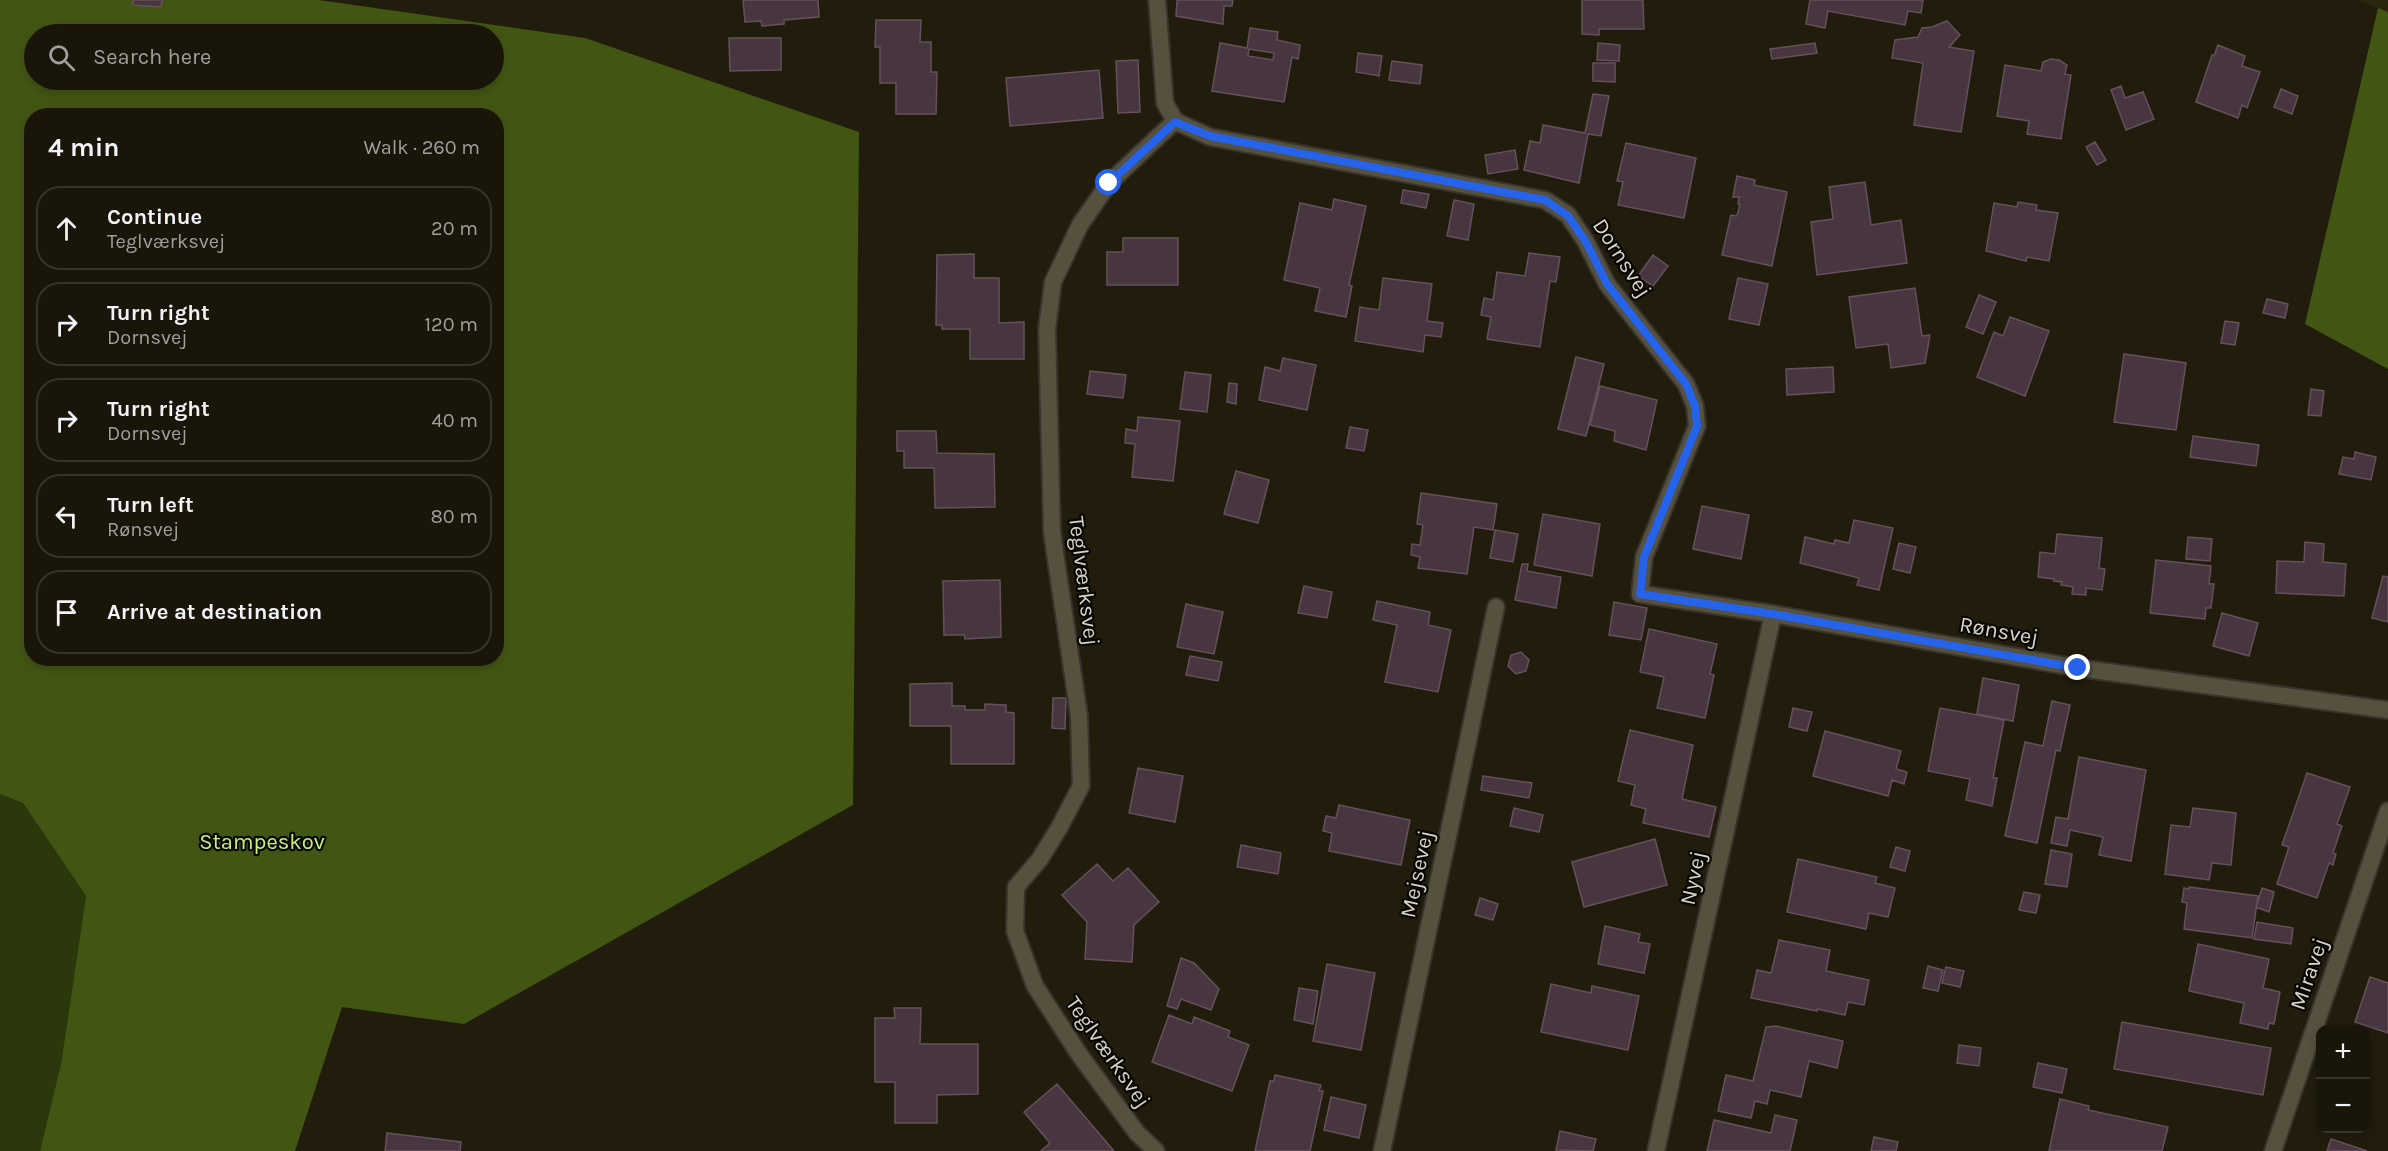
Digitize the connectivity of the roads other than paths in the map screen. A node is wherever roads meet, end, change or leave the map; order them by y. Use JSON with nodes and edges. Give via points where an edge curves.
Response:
{"nodes":[{"id":1,"x":1157,"y":0,"type":"edge"},
{"id":2,"x":1175,"y":122,"type":"junction"},
{"id":3,"x":1640,"y":594,"type":"joint"},
{"id":4,"x":1496,"y":606,"type":"dead end"},
{"id":5,"x":1773,"y":614,"type":"junction"},
{"id":6,"x":2388,"y":710,"type":"edge"},
{"id":7,"x":2388,"y":811,"type":"edge"},
{"id":8,"x":1156,"y":1151,"type":"edge"},
{"id":9,"x":1382,"y":1151,"type":"edge"},
{"id":10,"x":1656,"y":1151,"type":"edge"},
{"id":11,"x":2273,"y":1151,"type":"edge"}],
"edges":[{"from":1,"to":2,"type":"street","via":[[1165,103]]},
{"from":2,"to":3,"type":"street","name":"Dornsvej","via":[[1210,136],[1545,200],[1568,216],[1607,284],[1686,384],[1695,406],[1697,426],[1644,557]]},
{"from":2,"to":8,"type":"street","name":"Teglværksvej","via":[[1109,183],[1080,225],[1053,282],[1047,329],[1052,532],[1079,716],[1081,786],[1040,859],[1017,887],[1015,932],[1035,986],[1079,1054],[1137,1132]]},
{"from":3,"to":5,"type":"street","name":"Rønsvej"},
{"from":4,"to":9,"type":"street","name":"Mejsevej"},
{"from":5,"to":6,"type":"street","name":"Rønsvej","via":[[2078,668]]},
{"from":5,"to":10,"type":"street","name":"Nyvej"},
{"from":7,"to":11,"type":"street","name":"Miravej"}]}
